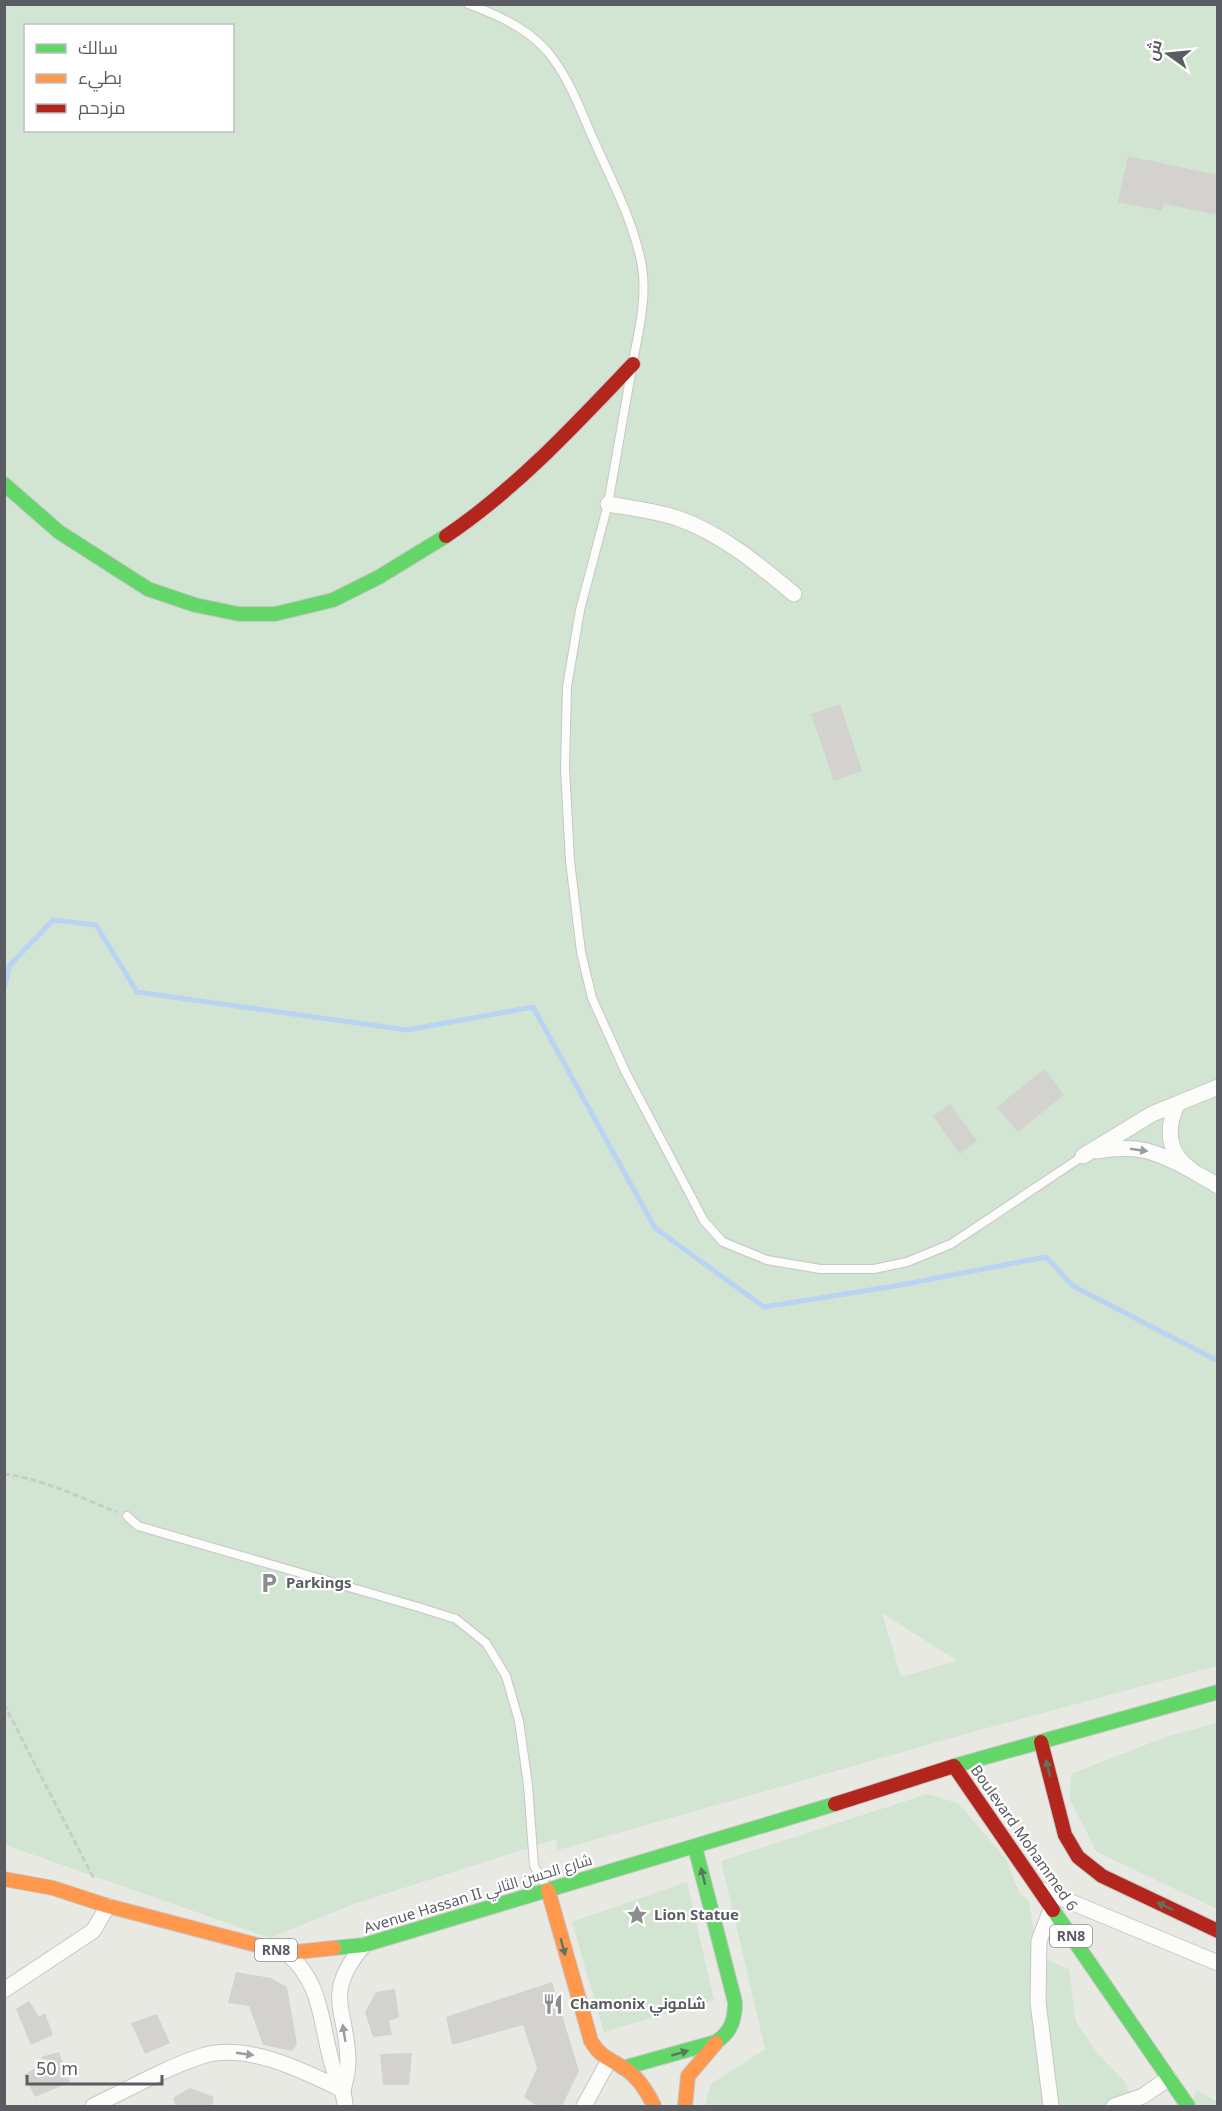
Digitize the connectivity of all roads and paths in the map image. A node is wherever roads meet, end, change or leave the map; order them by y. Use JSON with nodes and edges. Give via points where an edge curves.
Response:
{"nodes":[{"id":1,"x":468,"y":4,"type":"edge"},
{"id":2,"x":633,"y":364,"type":"junction"},
{"id":3,"x":4,"y":484,"type":"edge"},
{"id":4,"x":608,"y":504,"type":"junction"},
{"id":5,"x":794,"y":594,"type":"dead end"},
{"id":6,"x":1217,"y":1088,"type":"edge"},
{"id":7,"x":1177,"y":1105,"type":"junction"},
{"id":8,"x":1083,"y":1156,"type":"junction"},
{"id":9,"x":1191,"y":1170,"type":"junction"},
{"id":10,"x":1218,"y":1186,"type":"edge"},
{"id":11,"x":4,"y":1474,"type":"edge"},
{"id":12,"x":127,"y":1516,"type":"joint"},
{"id":13,"x":1218,"y":1692,"type":"edge"},
{"id":14,"x":4,"y":1704,"type":"edge"},
{"id":15,"x":1041,"y":1742,"type":"junction"},
{"id":16,"x":954,"y":1766,"type":"junction"},
{"id":17,"x":695,"y":1847,"type":"junction"},
{"id":18,"x":4,"y":1880,"type":"edge"},
{"id":19,"x":1039,"y":1888,"type":"junction"},
{"id":20,"x":548,"y":1890,"type":"junction"},
{"id":21,"x":108,"y":1906,"type":"junction"},
{"id":22,"x":1052,"y":1907,"type":"junction"},
{"id":23,"x":1218,"y":1931,"type":"edge"},
{"id":24,"x":364,"y":1946,"type":"junction"},
{"id":25,"x":288,"y":1953,"type":"junction"},
{"id":26,"x":1218,"y":1964,"type":"edge"},
{"id":27,"x":4,"y":1990,"type":"edge"},
{"id":28,"x":716,"y":2042,"type":"junction"},
{"id":29,"x":608,"y":2062,"type":"junction"},
{"id":30,"x":623,"y":2068,"type":"junction"},
{"id":31,"x":1169,"y":2078,"type":"junction"},
{"id":32,"x":343,"y":2090,"type":"junction"},
{"id":33,"x":93,"y":2106,"type":"edge"},
{"id":34,"x":345,"y":2106,"type":"edge"},
{"id":35,"x":584,"y":2106,"type":"edge"},
{"id":36,"x":654,"y":2106,"type":"edge"},
{"id":37,"x":685,"y":2106,"type":"edge"},
{"id":38,"x":1051,"y":2106,"type":"edge"},
{"id":39,"x":1114,"y":2106,"type":"edge"},
{"id":40,"x":1188,"y":2106,"type":"edge"}],
"edges":[{"from":1,"to":2,"type":"lane","via":[[528,33],[547,51],[578,104],[631,224],[642,267],[644,296]]},
{"from":2,"to":3,"type":"main road","via":[[572,428],[497,497],[449,534],[333,600],[275,614],[228,612],[148,589],[59,532]]},
{"from":2,"to":4,"type":"lane"},
{"from":4,"to":5,"type":"street","via":[[676,518],[708,531],[757,563]]},
{"from":4,"to":8,"type":"lane","via":[[580,610],[567,687],[565,768],[570,861],[581,952],[592,998],[626,1073],[704,1221],[723,1242],[767,1260],[820,1269],[873,1269],[907,1262],[951,1244]]},
{"from":6,"to":7,"type":"street"},
{"from":7,"to":8,"type":"street","via":[[1152,1114]]},
{"from":7,"to":9,"type":"street","via":[[1170,1120],[1170,1140],[1178,1157]]},
{"from":8,"to":9,"type":"street","one_way":true,"via":[[1119,1148],[1141,1149],[1162,1154]]},
{"from":9,"to":10,"type":"street"},
{"from":11,"to":12,"type":"path"},
{"from":12,"to":20,"type":"lane","via":[[138,1526],[456,1619],[486,1643],[506,1676],[519,1721],[534,1866]]},
{"from":13,"to":15,"type":"main road","name":"Avenue Hassan II شارع الحسن الثاني"},
{"from":14,"to":21,"type":"path"},
{"from":15,"to":16,"type":"main road","name":"Avenue Hassan II شارع الحسن الثاني"},
{"from":23,"to":15,"type":"main road","one_way":true,"via":[[1102,1876],[1078,1857],[1065,1835]]},
{"from":16,"to":17,"type":"main road","name":"Avenue Hassan II شارع الحسن الثاني","number":"RN8"},
{"from":16,"to":19,"type":"main road","name":"Boulevard Mohammed 6","number":"RN8"},
{"from":17,"to":20,"type":"main road","name":"Avenue Hassan II شارع الحسن الثاني","number":"RN8"},
{"from":28,"to":17,"type":"main road","one_way":true,"via":[[731,2029],[735,2002]]},
{"from":18,"to":21,"type":"main road","name":"Avenue Hassan II شارع الحسن الثاني","number":"RN8","via":[[53,1888]]},
{"from":19,"to":22,"type":"main road","name":"Boulevard Mohammed 6","number":"RN8"},
{"from":19,"to":26,"type":"street"},
{"from":20,"to":24,"type":"main road","name":"Avenue Hassan II شارع الحسن الثاني","number":"RN8"},
{"from":20,"to":29,"type":"main road","one_way":true,"via":[[589,2035],[597,2052]]},
{"from":21,"to":25,"type":"main road","name":"Avenue Hassan II شارع الحسن الثاني","number":"RN8"},
{"from":21,"to":27,"type":"street","via":[[93,1931]]},
{"from":22,"to":31,"type":"main road","name":"Boulevard Mohammed 6","number":"RN8"},
{"from":22,"to":38,"type":"street","via":[[1039,1941],[1038,2002]]},
{"from":24,"to":25,"type":"main road","name":"Avenue Hassan II شارع الحسن الثاني","number":"RN8"},
{"from":32,"to":24,"type":"street","one_way":true,"via":[[348,2064],[338,2000],[350,1961]]},
{"from":25,"to":32,"type":"street","via":[[300,1964],[315,1991],[333,2068]]},
{"from":30,"to":28,"type":"main road","one_way":true},
{"from":28,"to":37,"type":"main road","via":[[688,2076]]},
{"from":29,"to":30,"type":"main road"},
{"from":29,"to":35,"type":"street"},
{"from":30,"to":36,"type":"main road","via":[[642,2084]]},
{"from":31,"to":39,"type":"street","via":[[1143,2096]]},
{"from":31,"to":40,"type":"main road","name":"Boulevard Mohammed 6","number":"RN8"},
{"from":33,"to":32,"type":"street","one_way":true,"via":[[204,2056],[238,2053],[311,2074]]},
{"from":32,"to":34,"type":"street"}]}
